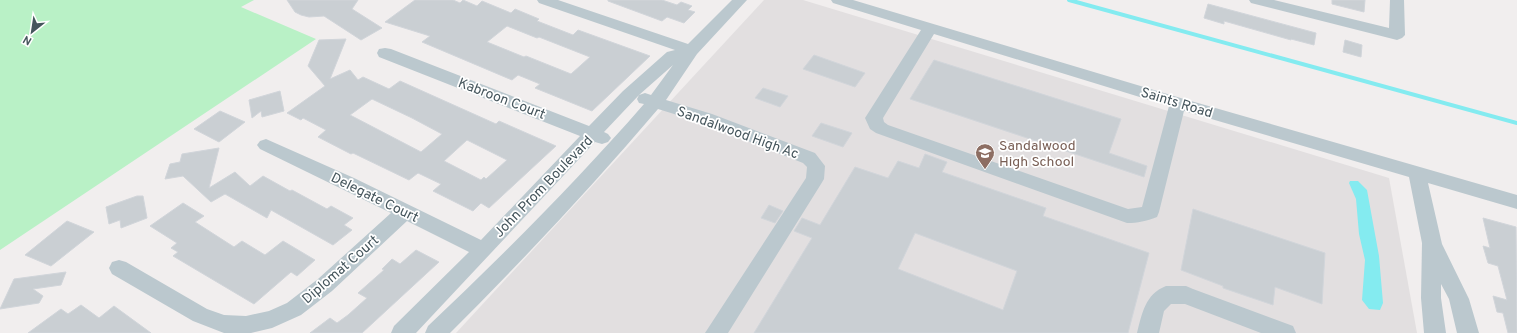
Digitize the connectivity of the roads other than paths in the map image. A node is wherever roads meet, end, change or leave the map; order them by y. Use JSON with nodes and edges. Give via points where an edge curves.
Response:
{"nodes":[{"id":1,"x":544,"y":0,"type":"edge"},
{"id":2,"x":740,"y":0,"type":"edge"},
{"id":3,"x":838,"y":0,"type":"edge"},
{"id":4,"x":1256,"y":0,"type":"edge"},
{"id":5,"x":1396,"y":0,"type":"edge"},
{"id":6,"x":930,"y":28,"type":"junction"},
{"id":7,"x":692,"y":50,"type":"junction"},
{"id":8,"x":385,"y":54,"type":"dead end"},
{"id":9,"x":629,"y":95,"type":"junction"},
{"id":10,"x":656,"y":101,"type":"junction"},
{"id":11,"x":1178,"y":103,"type":"junction"},
{"id":12,"x":593,"y":134,"type":"junction"},
{"id":13,"x":266,"y":145,"type":"dead end"},
{"id":14,"x":618,"y":145,"type":"junction"},
{"id":15,"x":1417,"y":173,"type":"junction"},
{"id":16,"x":531,"y":199,"type":"junction"},
{"id":17,"x":1517,"y":202,"type":"edge"},
{"id":18,"x":404,"y":212,"type":"junction"},
{"id":19,"x":544,"y":224,"type":"junction"},
{"id":20,"x":1432,"y":243,"type":"junction"},
{"id":21,"x":483,"y":250,"type":"junction"},
{"id":22,"x":119,"y":268,"type":"dead end"},
{"id":23,"x":406,"y":330,"type":"edge"},
{"id":24,"x":436,"y":333,"type":"edge"},
{"id":25,"x":716,"y":333,"type":"edge"},
{"id":26,"x":1148,"y":333,"type":"edge"},
{"id":27,"x":1285,"y":333,"type":"edge"},
{"id":28,"x":1435,"y":333,"type":"edge"},
{"id":29,"x":1468,"y":333,"type":"edge"}],
"edges":[{"from":1,"to":7,"type":"street"},
{"from":2,"to":7,"type":"street","name":"John Prom Boulevard"},
{"from":3,"to":6,"type":"street","name":"Saints Road"},
{"from":4,"to":5,"type":"street","via":[[1397,34]]},
{"from":6,"to":11,"type":"street","name":"Saints Road"},
{"from":6,"to":11,"type":"street","via":[[874,118],[876,125],[1127,216],[1139,216],[1150,212]]},
{"from":7,"to":9,"type":"street","name":"John Prom Boulevard","via":[[674,56]]},
{"from":7,"to":10,"type":"street","name":"John Prom Boulevard"},
{"from":8,"to":12,"type":"street","name":"Kabroon Court"},
{"from":9,"to":10,"type":"street","name":"Sandalwood High Ac"},
{"from":9,"to":12,"type":"street","name":"John Prom Boulevard"},
{"from":10,"to":14,"type":"street","name":"John Prom Boulevard"},
{"from":10,"to":25,"type":"street","name":"Sandalwood High Ac","via":[[808,158],[816,166],[815,179]]},
{"from":11,"to":15,"type":"street","name":"Saints Road"},
{"from":12,"to":14,"type":"street","name":"Kabroon Court"},
{"from":12,"to":16,"type":"street","name":"John Prom Boulevard"},
{"from":13,"to":18,"type":"street","name":"Delegate Court"},
{"from":14,"to":19,"type":"street","name":"John Prom Boulevard"},
{"from":15,"to":17,"type":"street","name":"Saints Road"},
{"from":15,"to":20,"type":"street"},
{"from":16,"to":19,"type":"street","via":[[532,214]]},
{"from":16,"to":21,"type":"street","name":"John Prom Boulevard"},
{"from":18,"to":21,"type":"street","name":"Delegate Court"},
{"from":18,"to":22,"type":"street","name":"Diplomat Court","via":[[325,285],[294,309],[272,320],[246,325],[224,324],[200,315]]},
{"from":19,"to":24,"type":"street","name":"John Prom Boulevard"},
{"from":20,"to":28,"type":"street","via":[[1431,298]]},
{"from":20,"to":29,"type":"street","via":[[1459,299]]},
{"from":21,"to":23,"type":"street","name":"John Prom Boulevard"},
{"from":26,"to":27,"type":"street","via":[[1154,307],[1166,296],[1186,295]]}]}
